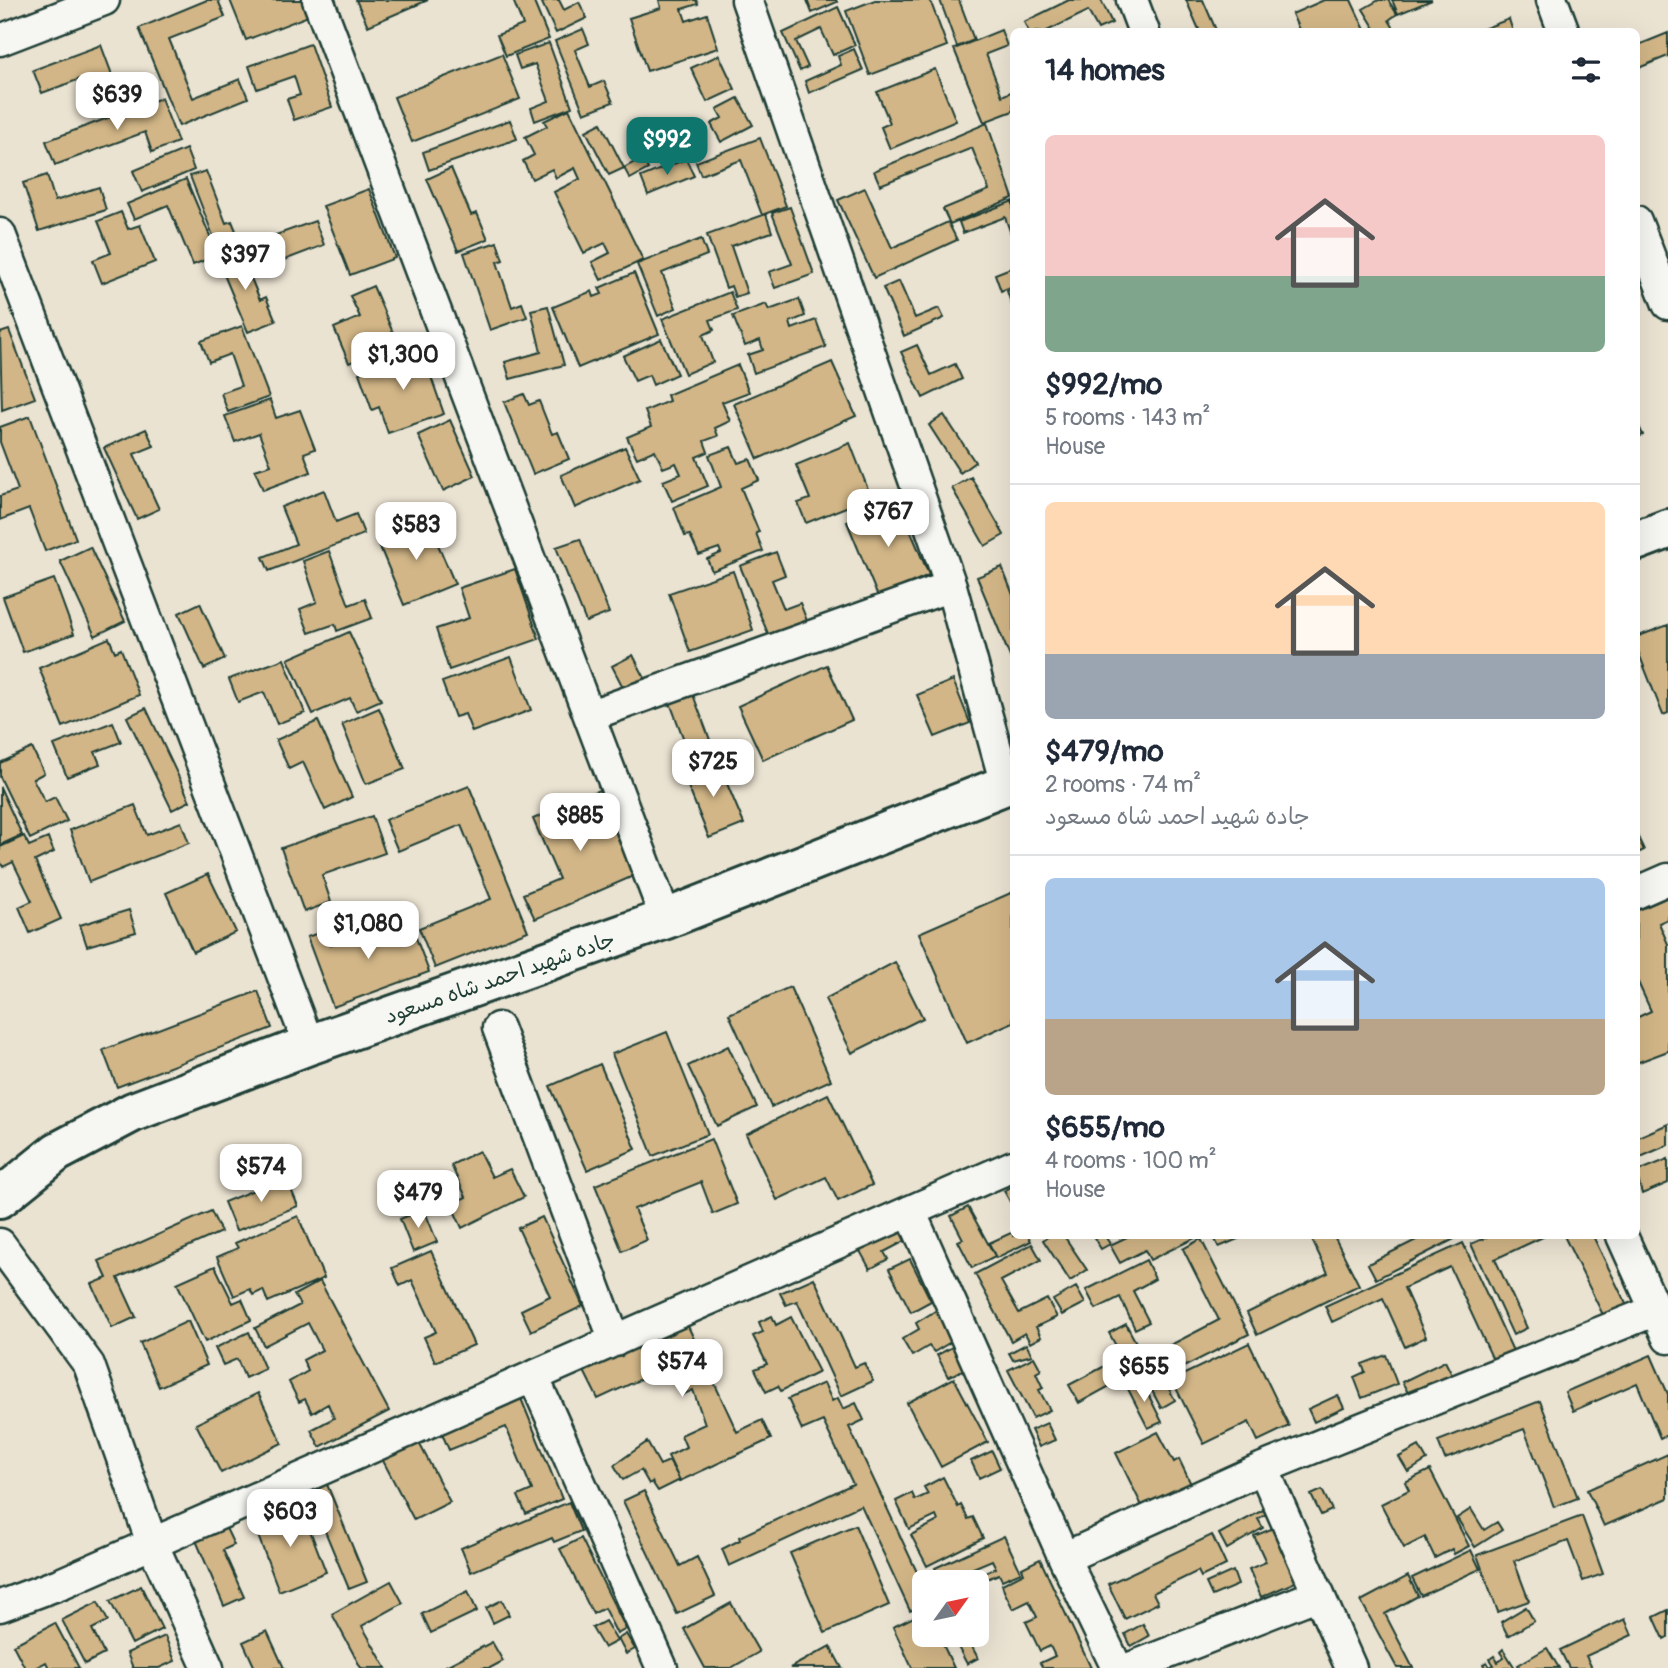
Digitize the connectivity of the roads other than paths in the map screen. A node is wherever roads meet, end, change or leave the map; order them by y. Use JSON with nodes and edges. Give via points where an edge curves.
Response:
{"nodes":[{"id":1,"x":104,"y":0,"type":"edge"},
{"id":2,"x":318,"y":0,"type":"edge"},
{"id":3,"x":747,"y":0,"type":"edge"},
{"id":4,"x":1132,"y":0,"type":"edge"},
{"id":5,"x":1552,"y":0,"type":"edge"},
{"id":6,"x":39,"y":12,"type":"edge"},
{"id":7,"x":1142,"y":28,"type":"edge"},
{"id":8,"x":1562,"y":28,"type":"edge"},
{"id":9,"x":0,"y":40,"type":"edge"},
{"id":10,"x":1640,"y":231,"type":"edge"},
{"id":11,"x":0,"y":234,"type":"edge"},
{"id":12,"x":1668,"y":304,"type":"edge"},
{"id":13,"x":1668,"y":529,"type":"edge"},
{"id":14,"x":1640,"y":540,"type":"edge"},
{"id":15,"x":951,"y":586,"type":"junction"},
{"id":16,"x":591,"y":715,"type":"junction"},
{"id":17,"x":1010,"y":784,"type":"edge"},
{"id":18,"x":1668,"y":879,"type":"edge"},
{"id":19,"x":1640,"y":891,"type":"edge"},
{"id":20,"x":666,"y":919,"type":"junction"},
{"id":21,"x":498,"y":1028,"type":"dead end"},
{"id":22,"x":309,"y":1045,"type":"junction"},
{"id":23,"x":1010,"y":1167,"type":"edge"},
{"id":24,"x":0,"y":1198,"type":"edge"},
{"id":25,"x":910,"y":1211,"type":"junction"},
{"id":26,"x":1623,"y":1239,"type":"edge"},
{"id":27,"x":0,"y":1244,"type":"edge"},
{"id":28,"x":1656,"y":1310,"type":"junction"},
{"id":29,"x":1668,"y":1338,"type":"edge"},
{"id":30,"x":615,"y":1341,"type":"junction"},
{"id":31,"x":533,"y":1376,"type":"junction"},
{"id":32,"x":1263,"y":1468,"type":"junction"},
{"id":33,"x":152,"y":1543,"type":"junction"},
{"id":34,"x":1064,"y":1558,"type":"junction"},
{"id":35,"x":1318,"y":1594,"type":"junction"},
{"id":36,"x":0,"y":1606,"type":"edge"},
{"id":37,"x":208,"y":1668,"type":"edge"},
{"id":38,"x":662,"y":1668,"type":"edge"},
{"id":39,"x":1117,"y":1668,"type":"edge"},
{"id":40,"x":1130,"y":1668,"type":"edge"},
{"id":41,"x":1351,"y":1668,"type":"edge"}],
"edges":[{"from":1,"to":6,"type":"street"},
{"from":2,"to":16,"type":"street"},
{"from":3,"to":15,"type":"street"},
{"from":4,"to":7,"type":"street"},
{"from":5,"to":8,"type":"street"},
{"from":6,"to":9,"type":"street"},
{"from":10,"to":12,"type":"street"},
{"from":11,"to":22,"type":"street"},
{"from":13,"to":14,"type":"main road"},
{"from":15,"to":16,"type":"street"},
{"from":15,"to":17,"type":"street"},
{"from":16,"to":20,"type":"street"},
{"from":17,"to":20,"type":"main road","name":"جاده شهيد احمد شاه مسعود"},
{"from":18,"to":19,"type":"street"},
{"from":20,"to":22,"type":"main road","name":"جاده شهيد احمد شاه مسعود"},
{"from":21,"to":30,"type":"street"},
{"from":22,"to":24,"type":"main road","name":"جاده شهيد احمد شاه مسعود","via":[[133,1112],[57,1152]]},
{"from":23,"to":25,"type":"street"},
{"from":25,"to":30,"type":"street"},
{"from":25,"to":34,"type":"street"},
{"from":26,"to":28,"type":"street"},
{"from":27,"to":33,"type":"street","via":[[89,1365]]},
{"from":28,"to":29,"type":"street"},
{"from":28,"to":32,"type":"street"},
{"from":30,"to":31,"type":"street"},
{"from":31,"to":33,"type":"street"},
{"from":31,"to":38,"type":"street"},
{"from":32,"to":34,"type":"street"},
{"from":32,"to":35,"type":"street"},
{"from":33,"to":36,"type":"street"},
{"from":33,"to":37,"type":"street"},
{"from":34,"to":39,"type":"street"},
{"from":35,"to":40,"type":"street"},
{"from":35,"to":41,"type":"street"}]}
